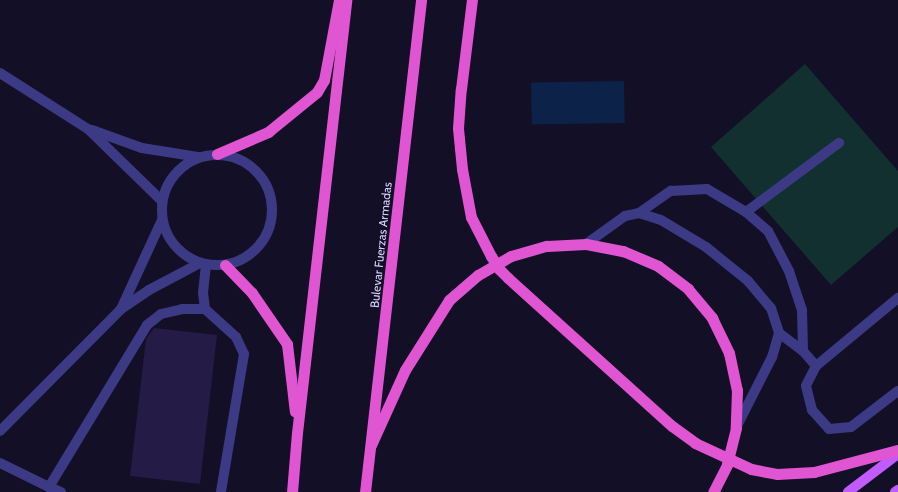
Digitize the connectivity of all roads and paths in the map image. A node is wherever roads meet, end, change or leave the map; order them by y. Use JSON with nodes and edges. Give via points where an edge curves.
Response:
{"nodes":[{"id":1,"x":339,"y":0,"type":"edge"},
{"id":2,"x":346,"y":0,"type":"edge"},
{"id":3,"x":421,"y":0,"type":"edge"},
{"id":4,"x":472,"y":0,"type":"edge"},
{"id":5,"x":0,"y":73,"type":"edge"},
{"id":6,"x":88,"y":129,"type":"junction"},
{"id":7,"x":839,"y":142,"type":"dead end"},
{"id":8,"x":217,"y":154,"type":"junction"},
{"id":9,"x":199,"y":157,"type":"junction"},
{"id":10,"x":162,"y":200,"type":"junction"},
{"id":11,"x":746,"y":212,"type":"junction"},
{"id":12,"x":639,"y":213,"type":"junction"},
{"id":13,"x":162,"y":220,"type":"junction"},
{"id":14,"x":586,"y":244,"type":"junction"},
{"id":15,"x":203,"y":263,"type":"junction"},
{"id":16,"x":225,"y":264,"type":"junction"},
{"id":17,"x":898,"y":298,"type":"edge"},
{"id":18,"x":120,"y":309,"type":"junction"},
{"id":19,"x":204,"y":309,"type":"junction"},
{"id":20,"x":779,"y":333,"type":"junction"},
{"id":21,"x":803,"y":351,"type":"junction"},
{"id":22,"x":816,"y":366,"type":"junction"},
{"id":23,"x":898,"y":391,"type":"edge"},
{"id":24,"x":736,"y":428,"type":"junction"},
{"id":25,"x":0,"y":431,"type":"edge"},
{"id":26,"x":297,"y":433,"type":"junction"},
{"id":27,"x":371,"y":445,"type":"junction"},
{"id":28,"x":898,"y":450,"type":"edge"},
{"id":29,"x":898,"y":454,"type":"edge"},
{"id":30,"x":0,"y":463,"type":"edge"},
{"id":31,"x":49,"y":487,"type":"junction"},
{"id":32,"x":898,"y":490,"type":"edge"},
{"id":33,"x":61,"y":492,"type":"edge"},
{"id":34,"x":221,"y":492,"type":"edge"},
{"id":35,"x":292,"y":492,"type":"edge"},
{"id":36,"x":365,"y":492,"type":"edge"},
{"id":37,"x":713,"y":492,"type":"edge"},
{"id":38,"x":848,"y":492,"type":"edge"},
{"id":39,"x":895,"y":492,"type":"edge"}],
"edges":[{"from":1,"to":8,"type":"highway","via":[[324,80],[318,92],[268,132]]},
{"from":2,"to":26,"type":"highway"},
{"from":3,"to":27,"type":"highway","name":"Bulevar Fuerzas Armadas"},
{"from":4,"to":28,"type":"highway","bridge":true,"via":[[458,128],[462,169],[471,217],[499,269],[672,426],[694,443],[751,469],[777,474],[814,472]]},
{"from":5,"to":6,"type":"lane"},
{"from":6,"to":9,"type":"lane","via":[[142,148]]},
{"from":6,"to":10,"type":"lane"},
{"from":7,"to":11,"type":"lane"},
{"from":8,"to":9,"type":"lane"},
{"from":8,"to":16,"type":"lane","via":[[236,157],[252,166],[264,180],[271,196],[272,214],[268,232],[257,247],[242,259]]},
{"from":9,"to":10,"type":"lane","via":[[181,167],[169,182]]},
{"from":10,"to":13,"type":"lane"},
{"from":11,"to":12,"type":"lane","via":[[707,189],[670,191]]},
{"from":11,"to":21,"type":"lane","via":[[768,231],[789,271],[802,310]]},
{"from":12,"to":14,"type":"lane","via":[[625,216]]},
{"from":12,"to":20,"type":"lane","via":[[661,220],[706,247],[748,281],[771,308]]},
{"from":13,"to":15,"type":"lane","via":[[175,246],[187,256]]},
{"from":13,"to":18,"type":"lane"},
{"from":14,"to":24,"type":"highway","via":[[623,251],[658,266],[688,289],[712,318],[729,353],[737,390]]},
{"from":14,"to":27,"type":"highway","via":[[547,246],[511,256],[478,275],[449,300],[405,370]]},
{"from":15,"to":16,"type":"lane"},
{"from":15,"to":18,"type":"lane","via":[[149,290]]},
{"from":15,"to":19,"type":"lane"},
{"from":16,"to":26,"type":"highway","via":[[252,294],[287,344]]},
{"from":17,"to":22,"type":"lane"},
{"from":18,"to":25,"type":"lane"},
{"from":19,"to":31,"type":"lane","via":[[182,309],[161,314],[148,325]]},
{"from":19,"to":34,"type":"lane","via":[[236,337],[244,354]]},
{"from":20,"to":21,"type":"lane"},
{"from":20,"to":24,"type":"lane","via":[[772,357]]},
{"from":21,"to":22,"type":"lane"},
{"from":22,"to":23,"type":"lane","via":[[806,386],[812,410],[829,429],[851,427]]},
{"from":24,"to":37,"type":"highway","via":[[727,465]]},
{"from":26,"to":35,"type":"highway"},
{"from":27,"to":36,"type":"highway","name":"Bulevar Fuerzas Armadas"},
{"from":29,"to":38,"type":"main road"},
{"from":30,"to":31,"type":"lane"},
{"from":31,"to":33,"type":"lane"},
{"from":32,"to":39,"type":"main road"}]}
